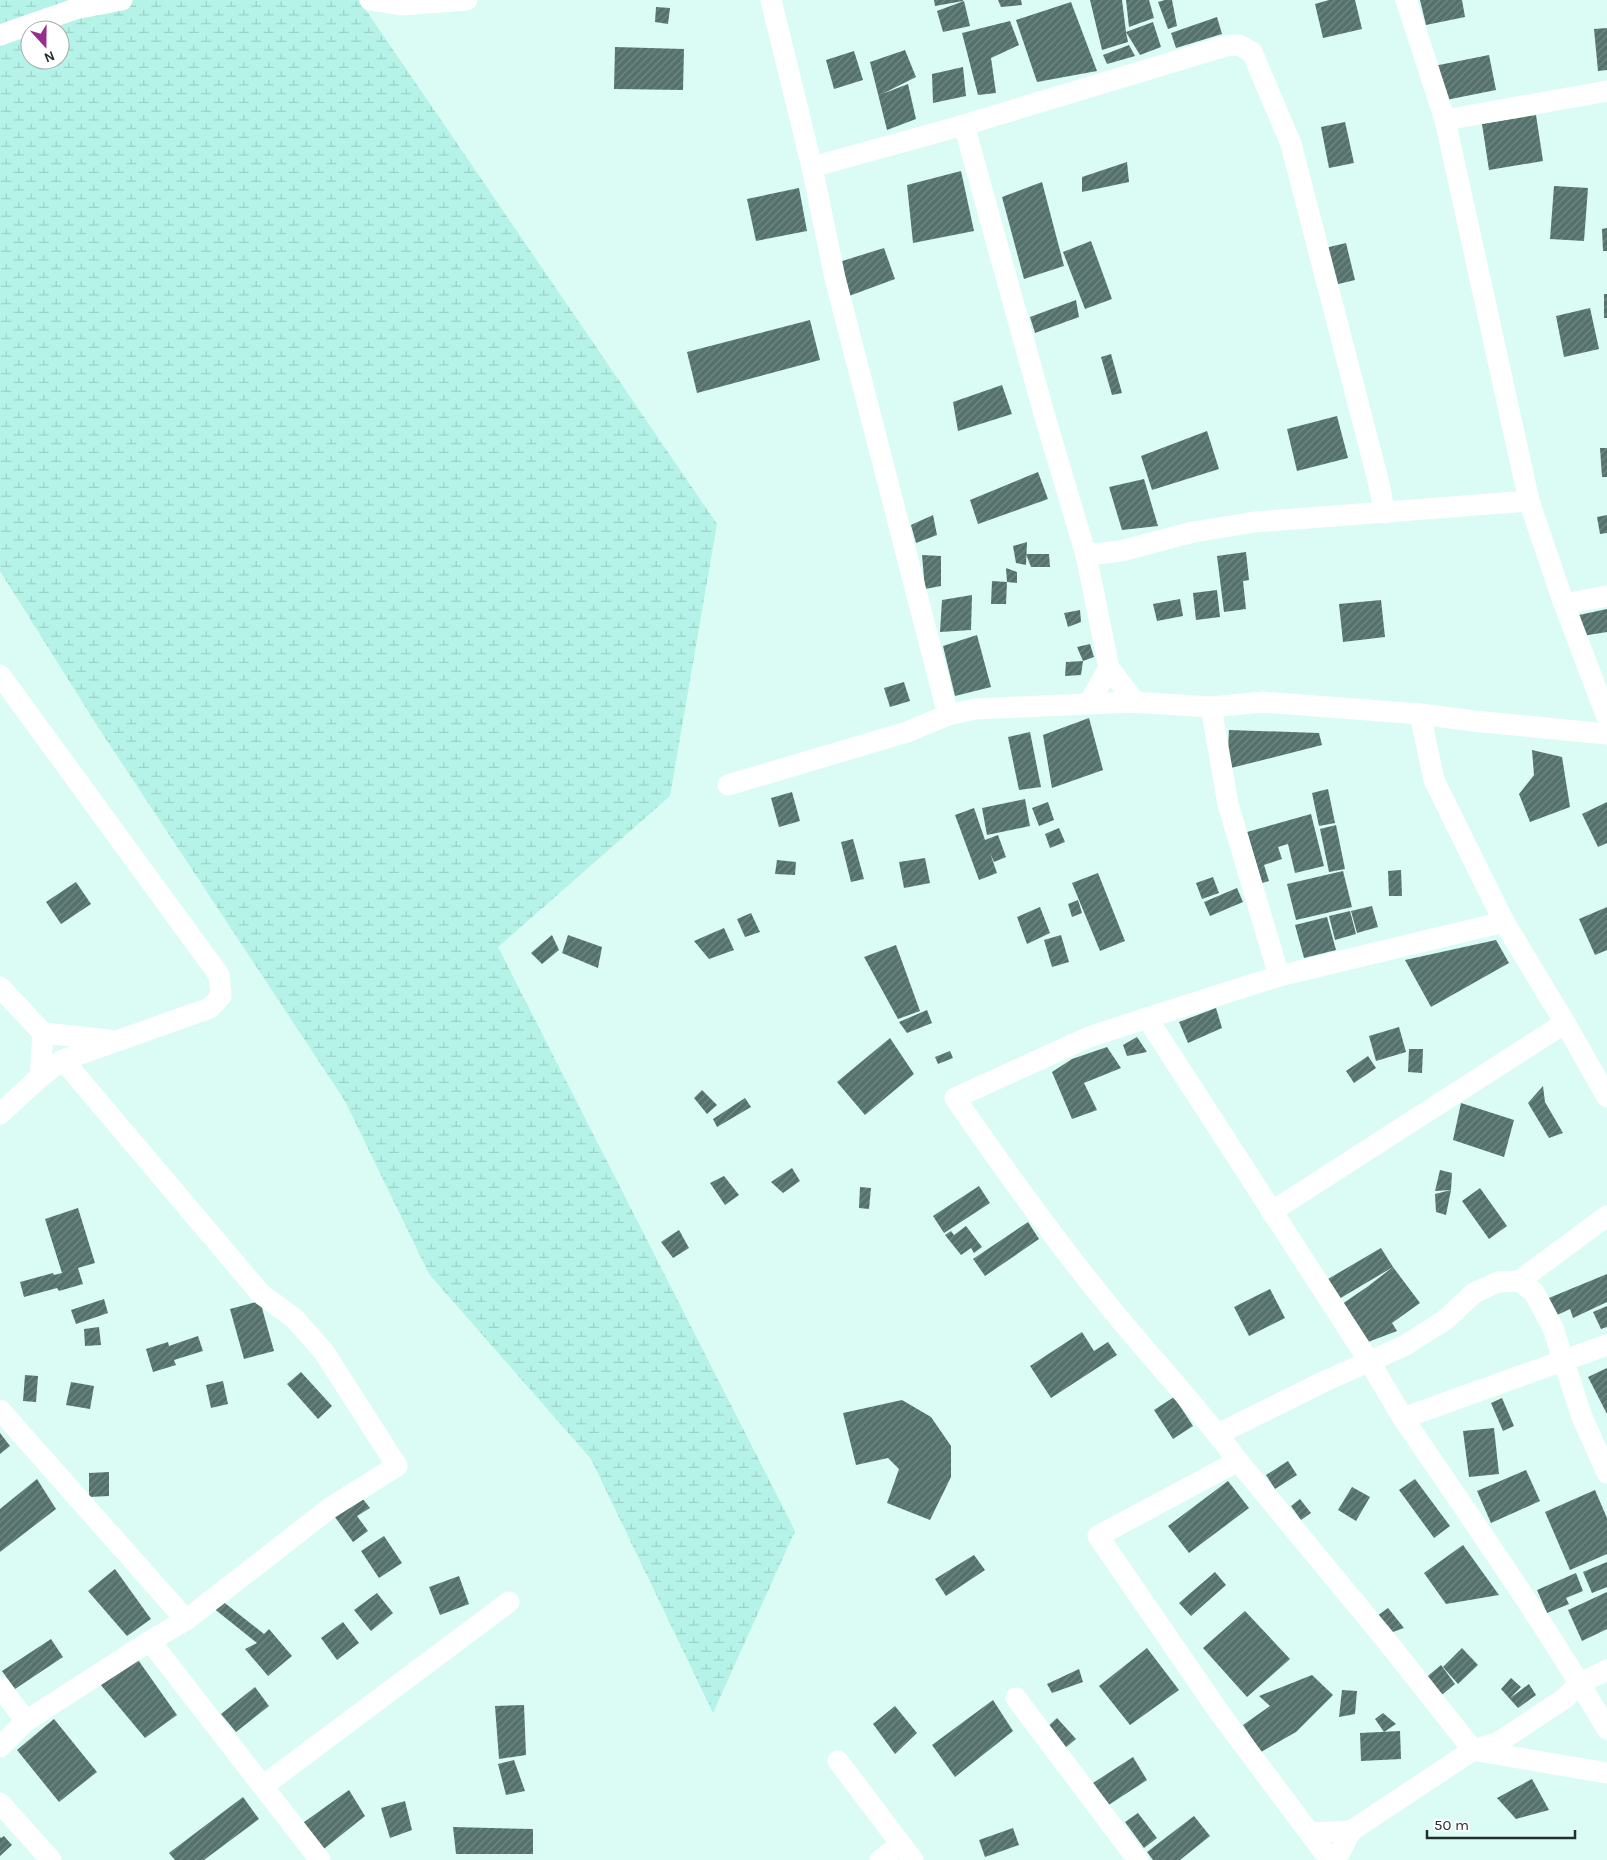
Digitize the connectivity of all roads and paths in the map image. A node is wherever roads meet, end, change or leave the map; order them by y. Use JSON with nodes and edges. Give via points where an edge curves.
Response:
{"nodes":[{"id":1,"x":122,"y":0,"type":"edge"},
{"id":2,"x":370,"y":0,"type":"edge"},
{"id":3,"x":467,"y":0,"type":"edge"},
{"id":4,"x":771,"y":0,"type":"edge"},
{"id":5,"x":1406,"y":0,"type":"edge"},
{"id":6,"x":0,"y":35,"type":"edge"},
{"id":7,"x":1607,"y":91,"type":"edge"},
{"id":8,"x":1445,"y":120,"type":"junction"},
{"id":9,"x":964,"y":125,"type":"junction"},
{"id":10,"x":812,"y":167,"type":"junction"},
{"id":11,"x":1529,"y":501,"type":"junction"},
{"id":12,"x":1385,"y":513,"type":"junction"},
{"id":13,"x":1086,"y":555,"type":"junction"},
{"id":14,"x":1607,"y":596,"type":"edge"},
{"id":15,"x":1564,"y":604,"type":"junction"},
{"id":16,"x":1108,"y":668,"type":"junction"},
{"id":17,"x":0,"y":675,"type":"edge"},
{"id":18,"x":1135,"y":702,"type":"junction"},
{"id":19,"x":1089,"y":703,"type":"junction"},
{"id":20,"x":1212,"y":707,"type":"junction"},
{"id":21,"x":1420,"y":714,"type":"junction"},
{"id":22,"x":948,"y":716,"type":"junction"},
{"id":23,"x":1607,"y":717,"type":"edge"},
{"id":24,"x":1607,"y":734,"type":"edge"},
{"id":25,"x":728,"y":785,"type":"dead end"},
{"id":26,"x":1504,"y":922,"type":"junction"},
{"id":27,"x":1278,"y":976,"type":"junction"},
{"id":28,"x":0,"y":987,"type":"edge"},
{"id":29,"x":1147,"y":1018,"type":"junction"},
{"id":30,"x":1565,"y":1023,"type":"junction"},
{"id":31,"x":43,"y":1033,"type":"junction"},
{"id":32,"x":114,"y":1041,"type":"junction"},
{"id":33,"x":63,"y":1060,"type":"junction"},
{"id":34,"x":40,"y":1077,"type":"junction"},
{"id":35,"x":1607,"y":1097,"type":"edge"},
{"id":36,"x":0,"y":1114,"type":"edge"},
{"id":37,"x":1271,"y":1212,"type":"junction"},
{"id":38,"x":1607,"y":1216,"type":"edge"},
{"id":39,"x":1520,"y":1281,"type":"junction"},
{"id":40,"x":1607,"y":1346,"type":"edge"},
{"id":41,"x":1369,"y":1361,"type":"junction"},
{"id":42,"x":1563,"y":1362,"type":"junction"},
{"id":43,"x":0,"y":1410,"type":"edge"},
{"id":44,"x":1403,"y":1418,"type":"junction"},
{"id":45,"x":1218,"y":1434,"type":"junction"},
{"id":46,"x":1238,"y":1461,"type":"junction"},
{"id":47,"x":1607,"y":1473,"type":"edge"},
{"id":48,"x":509,"y":1602,"type":"dead end"},
{"id":49,"x":186,"y":1620,"type":"junction"},
{"id":50,"x":150,"y":1641,"type":"junction"},
{"id":51,"x":1607,"y":1670,"type":"edge"},
{"id":52,"x":1580,"y":1683,"type":"junction"},
{"id":53,"x":0,"y":1687,"type":"edge"},
{"id":54,"x":1016,"y":1698,"type":"dead end"},
{"id":55,"x":26,"y":1721,"type":"junction"},
{"id":56,"x":1607,"y":1729,"type":"edge"},
{"id":57,"x":0,"y":1746,"type":"edge"},
{"id":58,"x":1472,"y":1750,"type":"junction"},
{"id":59,"x":838,"y":1761,"type":"dead end"},
{"id":60,"x":1607,"y":1773,"type":"edge"},
{"id":61,"x":263,"y":1786,"type":"junction"},
{"id":62,"x":0,"y":1803,"type":"edge"},
{"id":63,"x":1351,"y":1831,"type":"junction"},
{"id":64,"x":1310,"y":1833,"type":"junction"},
{"id":65,"x":907,"y":1852,"type":"edge"},
{"id":66,"x":51,"y":1860,"type":"edge"},
{"id":67,"x":320,"y":1860,"type":"edge"},
{"id":68,"x":880,"y":1860,"type":"edge"},
{"id":69,"x":1138,"y":1860,"type":"edge"},
{"id":70,"x":1330,"y":1860,"type":"edge"},
{"id":71,"x":1336,"y":1860,"type":"edge"}],
"edges":[{"from":1,"to":6,"type":"street","via":[[75,8]]},
{"from":2,"to":3,"type":"street","via":[[401,5]]},
{"from":4,"to":10,"type":"street"},
{"from":5,"to":8,"type":"street"},
{"from":7,"to":8,"type":"street"},
{"from":8,"to":11,"type":"street"},
{"from":9,"to":10,"type":"street"},
{"from":9,"to":12,"type":"street","via":[[1226,46],[1239,44],[1252,52],[1291,144]]},
{"from":9,"to":13,"type":"street"},
{"from":10,"to":22,"type":"street","via":[[835,278]]},
{"from":11,"to":12,"type":"street"},
{"from":11,"to":15,"type":"street"},
{"from":12,"to":13,"type":"street","via":[[1255,522],[1193,532],[1121,551]]},
{"from":13,"to":16,"type":"street"},
{"from":14,"to":15,"type":"street"},
{"from":15,"to":23,"type":"street"},
{"from":16,"to":18,"type":"street"},
{"from":16,"to":19,"type":"street"},
{"from":17,"to":32,"type":"street","via":[[219,975],[221,996],[210,1008]]},
{"from":18,"to":19,"type":"street"},
{"from":18,"to":20,"type":"street"},
{"from":19,"to":22,"type":"street","via":[[976,708]]},
{"from":20,"to":21,"type":"street","via":[[1263,702]]},
{"from":20,"to":27,"type":"street","via":[[1228,804]]},
{"from":21,"to":24,"type":"street"},
{"from":21,"to":26,"type":"street","via":[[1434,780]]},
{"from":22,"to":25,"type":"street","via":[[907,732]]},
{"from":26,"to":27,"type":"street"},
{"from":26,"to":30,"type":"street"},
{"from":27,"to":29,"type":"street"},
{"from":28,"to":31,"type":"street"},
{"from":29,"to":37,"type":"street"},
{"from":29,"to":45,"type":"street","via":[[1089,1037],[955,1098],[1042,1222],[1108,1306]]},
{"from":30,"to":35,"type":"street"},
{"from":30,"to":37,"type":"street"},
{"from":31,"to":32,"type":"street"},
{"from":31,"to":34,"type":"street"},
{"from":32,"to":33,"type":"street"},
{"from":33,"to":34,"type":"street"},
{"from":33,"to":49,"type":"street","via":[[261,1294],[294,1318],[324,1352],[397,1466],[330,1508]]},
{"from":34,"to":36,"type":"street"},
{"from":37,"to":41,"type":"street"},
{"from":38,"to":39,"type":"street"},
{"from":39,"to":41,"type":"street","via":[[1498,1282],[1474,1293],[1445,1320],[1404,1346]]},
{"from":39,"to":42,"type":"street","via":[[1534,1292],[1553,1328]]},
{"from":40,"to":42,"type":"street"},
{"from":41,"to":44,"type":"street"},
{"from":41,"to":45,"type":"street"},
{"from":42,"to":44,"type":"street"},
{"from":42,"to":47,"type":"street","via":[[1582,1417]]},
{"from":43,"to":49,"type":"street"},
{"from":44,"to":52,"type":"street"},
{"from":45,"to":46,"type":"street"},
{"from":46,"to":58,"type":"street"},
{"from":46,"to":64,"type":"street","via":[[1098,1536],[1220,1712]]},
{"from":48,"to":61,"type":"street"},
{"from":49,"to":50,"type":"street"},
{"from":50,"to":55,"type":"street"},
{"from":50,"to":61,"type":"street"},
{"from":51,"to":52,"type":"street"},
{"from":52,"to":56,"type":"street"},
{"from":52,"to":58,"type":"street","via":[[1564,1699],[1497,1743]]},
{"from":53,"to":55,"type":"street"},
{"from":54,"to":69,"type":"street"},
{"from":55,"to":57,"type":"street"},
{"from":58,"to":60,"type":"street"},
{"from":58,"to":63,"type":"street"},
{"from":59,"to":65,"type":"street"},
{"from":61,"to":67,"type":"street"},
{"from":62,"to":66,"type":"street"},
{"from":63,"to":64,"type":"street"},
{"from":63,"to":71,"type":"street"},
{"from":64,"to":70,"type":"street"},
{"from":65,"to":68,"type":"street"}]}
